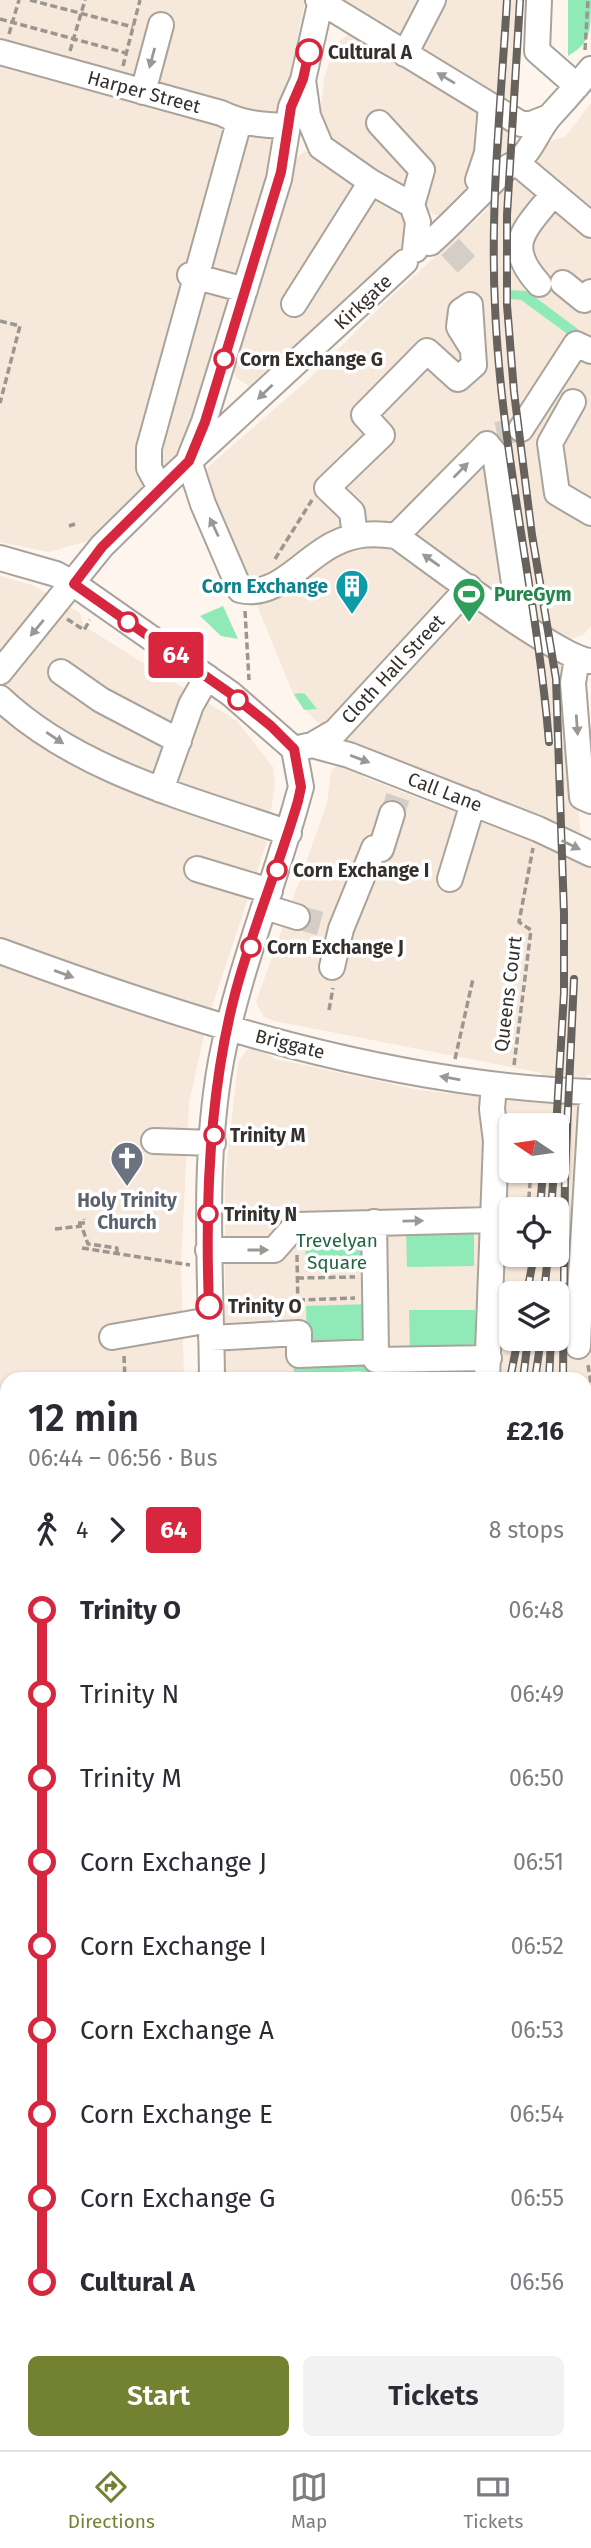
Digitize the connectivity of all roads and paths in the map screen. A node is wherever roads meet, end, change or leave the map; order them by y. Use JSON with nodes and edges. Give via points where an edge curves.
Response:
{"nodes":[{"id":1,"x":19,"y":0,"type":"edge"},
{"id":2,"x":30,"y":0,"type":"edge"},
{"id":3,"x":85,"y":0,"type":"edge"},
{"id":4,"x":139,"y":0,"type":"edge"},
{"id":5,"x":320,"y":0,"type":"edge"},
{"id":6,"x":433,"y":0,"type":"edge"},
{"id":7,"x":539,"y":0,"type":"edge"},
{"id":8,"x":588,"y":0,"type":"edge"},
{"id":9,"x":81,"y":13,"type":"junction"},
{"id":10,"x":0,"y":19,"type":"edge"},
{"id":11,"x":12,"y":23,"type":"junction"},
{"id":12,"x":161,"y":25,"type":"dead end"},
{"id":13,"x":133,"y":27,"type":"junction"},
{"id":14,"x":74,"y":39,"type":"junction"},
{"id":15,"x":2,"y":53,"type":"edge"},
{"id":16,"x":126,"y":53,"type":"junction"},
{"id":17,"x":405,"y":54,"type":"junction"},
{"id":18,"x":584,"y":68,"type":"edge"},
{"id":19,"x":65,"y":70,"type":"junction"},
{"id":20,"x":118,"y":85,"type":"junction"},
{"id":21,"x":144,"y":92,"type":"junction"},
{"id":22,"x":491,"y":106,"type":"junction"},
{"id":23,"x":234,"y":114,"type":"junction"},
{"id":24,"x":549,"y":117,"type":"junction"},
{"id":25,"x":379,"y":123,"type":"dead end"},
{"id":26,"x":300,"y":125,"type":"junction"},
{"id":27,"x":321,"y":147,"type":"junction"},
{"id":28,"x":284,"y":153,"type":"junction"},
{"id":29,"x":517,"y":163,"type":"junction"},
{"id":30,"x":371,"y":182,"type":"junction"},
{"id":31,"x":483,"y":189,"type":"junction"},
{"id":32,"x":553,"y":194,"type":"junction"},
{"id":33,"x":412,"y":205,"type":"junction"},
{"id":34,"x":591,"y":225,"type":"edge"},
{"id":35,"x":428,"y":248,"type":"junction"},
{"id":36,"x":194,"y":276,"type":"junction"},
{"id":37,"x":245,"y":290,"type":"junction"},
{"id":38,"x":591,"y":292,"type":"edge"},
{"id":39,"x":294,"y":304,"type":"dead end"},
{"id":40,"x":0,"y":321,"type":"edge"},
{"id":41,"x":472,"y":348,"type":"dead end"},
{"id":42,"x":591,"y":351,"type":"edge"},
{"id":43,"x":573,"y":402,"type":"dead end"},
{"id":44,"x":0,"y":403,"type":"edge"},
{"id":45,"x":502,"y":436,"type":"junction"},
{"id":46,"x":189,"y":461,"type":"junction"},
{"id":47,"x":160,"y":488,"type":"junction"},
{"id":48,"x":315,"y":493,"type":"dead end"},
{"id":49,"x":591,"y":513,"type":"edge"},
{"id":50,"x":75,"y":524,"type":"dead end"},
{"id":51,"x":69,"y":526,"type":"dead end"},
{"id":52,"x":355,"y":536,"type":"junction"},
{"id":53,"x":396,"y":536,"type":"junction"},
{"id":54,"x":0,"y":558,"type":"edge"},
{"id":55,"x":74,"y":584,"type":"junction"},
{"id":56,"x":274,"y":585,"type":"junction"},
{"id":57,"x":468,"y":587,"type":"junction"},
{"id":58,"x":242,"y":595,"type":"junction"},
{"id":59,"x":520,"y":624,"type":"junction"},
{"id":60,"x":584,"y":659,"type":"edge"},
{"id":61,"x":0,"y":672,"type":"edge"},
{"id":62,"x":61,"y":672,"type":"dead end"},
{"id":63,"x":207,"y":677,"type":"junction"},
{"id":64,"x":249,"y":684,"type":"dead end"},
{"id":65,"x":0,"y":698,"type":"edge"},
{"id":66,"x":179,"y":741,"type":"junction"},
{"id":67,"x":303,"y":747,"type":"junction"},
{"id":68,"x":162,"y":790,"type":"junction"},
{"id":69,"x":398,"y":796,"type":"junction"},
{"id":70,"x":591,"y":801,"type":"edge"},
{"id":71,"x":473,"y":803,"type":"junction"},
{"id":72,"x":538,"y":829,"type":"junction"},
{"id":73,"x":289,"y":833,"type":"junction"},
{"id":74,"x":591,"y":854,"type":"edge"},
{"id":75,"x":197,"y":869,"type":"dead end"},
{"id":76,"x":450,"y":879,"type":"dead end"},
{"id":77,"x":267,"y":899,"type":"junction"},
{"id":78,"x":297,"y":917,"type":"tunnel mouth"},
{"id":79,"x":0,"y":951,"type":"edge"},
{"id":80,"x":332,"y":967,"type":"dead end"},
{"id":81,"x":473,"y":979,"type":"dead end"},
{"id":82,"x":228,"y":1027,"type":"junction"},
{"id":83,"x":451,"y":1078,"type":"junction"},
{"id":84,"x":502,"y":1086,"type":"junction"},
{"id":85,"x":591,"y":1092,"type":"edge"},
{"id":86,"x":591,"y":1109,"type":"edge"},
{"id":87,"x":154,"y":1141,"type":"dead end"},
{"id":88,"x":213,"y":1143,"type":"junction"},
{"id":89,"x":85,"y":1219,"type":"dead end"},
{"id":90,"x":491,"y":1220,"type":"junction"},
{"id":91,"x":374,"y":1222,"type":"junction"},
{"id":92,"x":296,"y":1225,"type":"junction"},
{"id":93,"x":81,"y":1226,"type":"junction"},
{"id":94,"x":55,"y":1229,"type":"dead end"},
{"id":95,"x":82,"y":1248,"type":"dead end"},
{"id":96,"x":117,"y":1253,"type":"junction"},
{"id":97,"x":208,"y":1259,"type":"junction"},
{"id":98,"x":297,"y":1278,"type":"junction"},
{"id":99,"x":370,"y":1287,"type":"junction"},
{"id":100,"x":585,"y":1294,"type":"edge"},
{"id":101,"x":298,"y":1300,"type":"junction"},
{"id":102,"x":210,"y":1329,"type":"junction"},
{"id":103,"x":299,"y":1333,"type":"junction"},
{"id":104,"x":112,"y":1337,"type":"dead end"},
{"id":105,"x":578,"y":1346,"type":"dead end"},
{"id":106,"x":376,"y":1352,"type":"junction"},
{"id":107,"x":488,"y":1368,"type":"edge"},
{"id":108,"x":212,"y":1372,"type":"edge"}],
"edges":[{"from":1,"to":11,"type":"path"},
{"from":2,"to":9,"type":"path"},
{"from":3,"to":9,"type":"path"},
{"from":4,"to":13,"type":"path"},
{"from":5,"to":17,"type":"street"},
{"from":5,"to":26,"type":"street","via":[[303,79],[291,107]]},
{"from":6,"to":17,"type":"street"},
{"from":7,"to":18,"type":"street","via":[[537,51]]},
{"from":8,"to":18,"type":"path"},
{"from":9,"to":13,"type":"path"},
{"from":9,"to":14,"type":"path"},
{"from":10,"to":11,"type":"path"},
{"from":11,"to":14,"type":"path"},
{"from":11,"to":15,"type":"path"},
{"from":12,"to":21,"type":"street","one_way":true},
{"from":13,"to":16,"type":"path"},
{"from":14,"to":16,"type":"path"},
{"from":14,"to":19,"type":"path"},
{"from":15,"to":19,"type":"street","name":"Harper Street"},
{"from":16,"to":20,"type":"path"},
{"from":22,"to":17,"type":"street","one_way":true},
{"from":18,"to":24,"type":"street","name":"Kirkgate"},
{"from":19,"to":20,"type":"street","name":"Harper Street"},
{"from":20,"to":21,"type":"street","name":"Harper Street"},
{"from":21,"to":23,"type":"street","name":"Harper Street"},
{"from":22,"to":24,"type":"street","via":[[525,125]]},
{"from":22,"to":31,"type":"street","via":[[487,153],[478,180]]},
{"from":23,"to":26,"type":"street","name":"Harper Street","via":[[265,127]]},
{"from":23,"to":36,"type":"street"},
{"from":24,"to":29,"type":"street","name":"Kirkgate"},
{"from":25,"to":33,"type":"street","via":[[422,170]]},
{"from":26,"to":27,"type":"street"},
{"from":26,"to":28,"type":"street"},
{"from":27,"to":28,"type":"street","via":[[300,141]]},
{"from":27,"to":30,"type":"street"},
{"from":28,"to":37,"type":"street"},
{"from":29,"to":31,"type":"street","name":"Kirkgate"},
{"from":29,"to":32,"type":"street"},
{"from":30,"to":33,"type":"street"},
{"from":30,"to":39,"type":"street"},
{"from":31,"to":35,"type":"street","name":"Kirkgate"},
{"from":32,"to":34,"type":"street"},
{"from":32,"to":38,"type":"street","via":[[525,231],[519,251],[524,268],[584,300]]},
{"from":33,"to":35,"type":"street"},
{"from":35,"to":46,"type":"street","name":"Kirkgate","one_way":true},
{"from":36,"to":37,"type":"street"},
{"from":36,"to":47,"type":"street","via":[[149,448],[149,468]]},
{"from":37,"to":46,"type":"street"},
{"from":40,"to":44,"type":"path","via":[[20,326]]},
{"from":41,"to":52,"type":"street","via":[[474,365],[458,379],[426,351],[364,415],[382,435],[327,488],[352,512]]},
{"from":42,"to":45,"type":"street","via":[[576,344]]},
{"from":43,"to":49,"type":"street","via":[[550,443],[557,493]]},
{"from":53,"to":45,"type":"street","one_way":true},
{"from":45,"to":59,"type":"street","via":[[495,454]]},
{"from":46,"to":47,"type":"street","name":"Kirkgate"},
{"from":58,"to":46,"type":"street","one_way":true},
{"from":47,"to":55,"type":"street","name":"Kirkgate","via":[[102,547]]},
{"from":48,"to":56,"type":"path","via":[[290,539],[267,568]]},
{"from":50,"to":51,"type":"path"},
{"from":52,"to":53,"type":"street"},
{"from":52,"to":56,"type":"street","via":[[334,543]]},
{"from":57,"to":53,"type":"street","one_way":true},
{"from":54,"to":55,"type":"street"},
{"from":55,"to":61,"type":"street","name":"Kirkgate","one_way":true},
{"from":55,"to":63,"type":"street"},
{"from":56,"to":58,"type":"street"},
{"from":57,"to":59,"type":"street"},
{"from":57,"to":67,"type":"street","name":"Cloth Hall Street","via":[[336,731]]},
{"from":58,"to":64,"type":"path"},
{"from":59,"to":60,"type":"street"},
{"from":60,"to":70,"type":"street","one_way":true,"via":[[573,682],[582,797]]},
{"from":62,"to":66,"type":"street","via":[[101,700]]},
{"from":63,"to":66,"type":"street"},
{"from":63,"to":67,"type":"street"},
{"from":65,"to":68,"type":"street","one_way":true,"via":[[70,747]]},
{"from":66,"to":68,"type":"street"},
{"from":67,"to":69,"type":"street","name":"Call Lane","one_way":true,"via":[[349,755]]},
{"from":67,"to":73,"type":"street","via":[[301,787]]},
{"from":68,"to":73,"type":"street"},
{"from":69,"to":71,"type":"street","name":"Call Lane"},
{"from":69,"to":80,"type":"street","via":[[381,849],[374,848],[335,928]]},
{"from":71,"to":72,"type":"street","name":"Call Lane"},
{"from":71,"to":76,"type":"street"},
{"from":72,"to":74,"type":"street","name":"Call Lane","one_way":true},
{"from":72,"to":84,"type":"path","name":"Queens Court","via":[[519,922],[531,930]]},
{"from":73,"to":77,"type":"street"},
{"from":75,"to":77,"type":"street"},
{"from":77,"to":78,"type":"street"},
{"from":77,"to":82,"type":"street"},
{"from":79,"to":82,"type":"street","name":"Briggate","one_way":true},
{"from":81,"to":83,"type":"path"},
{"from":83,"to":82,"type":"street","name":"Briggate","one_way":true,"via":[[359,1061]]},
{"from":82,"to":88,"type":"street"},
{"from":83,"to":84,"type":"street","name":"Briggate"},
{"from":84,"to":85,"type":"street","name":"Briggate"},
{"from":84,"to":90,"type":"street","via":[[492,1109],[496,1141]]},
{"from":86,"to":100,"type":"street"},
{"from":87,"to":88,"type":"street"},
{"from":88,"to":97,"type":"street"},
{"from":89,"to":93,"type":"path"},
{"from":91,"to":90,"type":"street","one_way":true},
{"from":90,"to":107,"type":"street","via":[[483,1287]]},
{"from":91,"to":92,"type":"street"},
{"from":91,"to":99,"type":"street"},
{"from":97,"to":92,"type":"street","one_way":true,"via":[[274,1250]]},
{"from":92,"to":98,"type":"path"},
{"from":93,"to":94,"type":"path"},
{"from":93,"to":96,"type":"path","via":[[88,1244],[117,1248]]},
{"from":95,"to":96,"type":"path"},
{"from":96,"to":97,"type":"path"},
{"from":97,"to":102,"type":"street"},
{"from":98,"to":99,"type":"path"},
{"from":98,"to":101,"type":"path"},
{"from":99,"to":101,"type":"path"},
{"from":99,"to":106,"type":"street"},
{"from":100,"to":105,"type":"street"},
{"from":101,"to":103,"type":"path"},
{"from":102,"to":103,"type":"street"},
{"from":102,"to":104,"type":"street"},
{"from":102,"to":108,"type":"street"},
{"from":103,"to":106,"type":"street","via":[[299,1355]]},
{"from":106,"to":107,"type":"street","via":[[376,1360]]}]}
